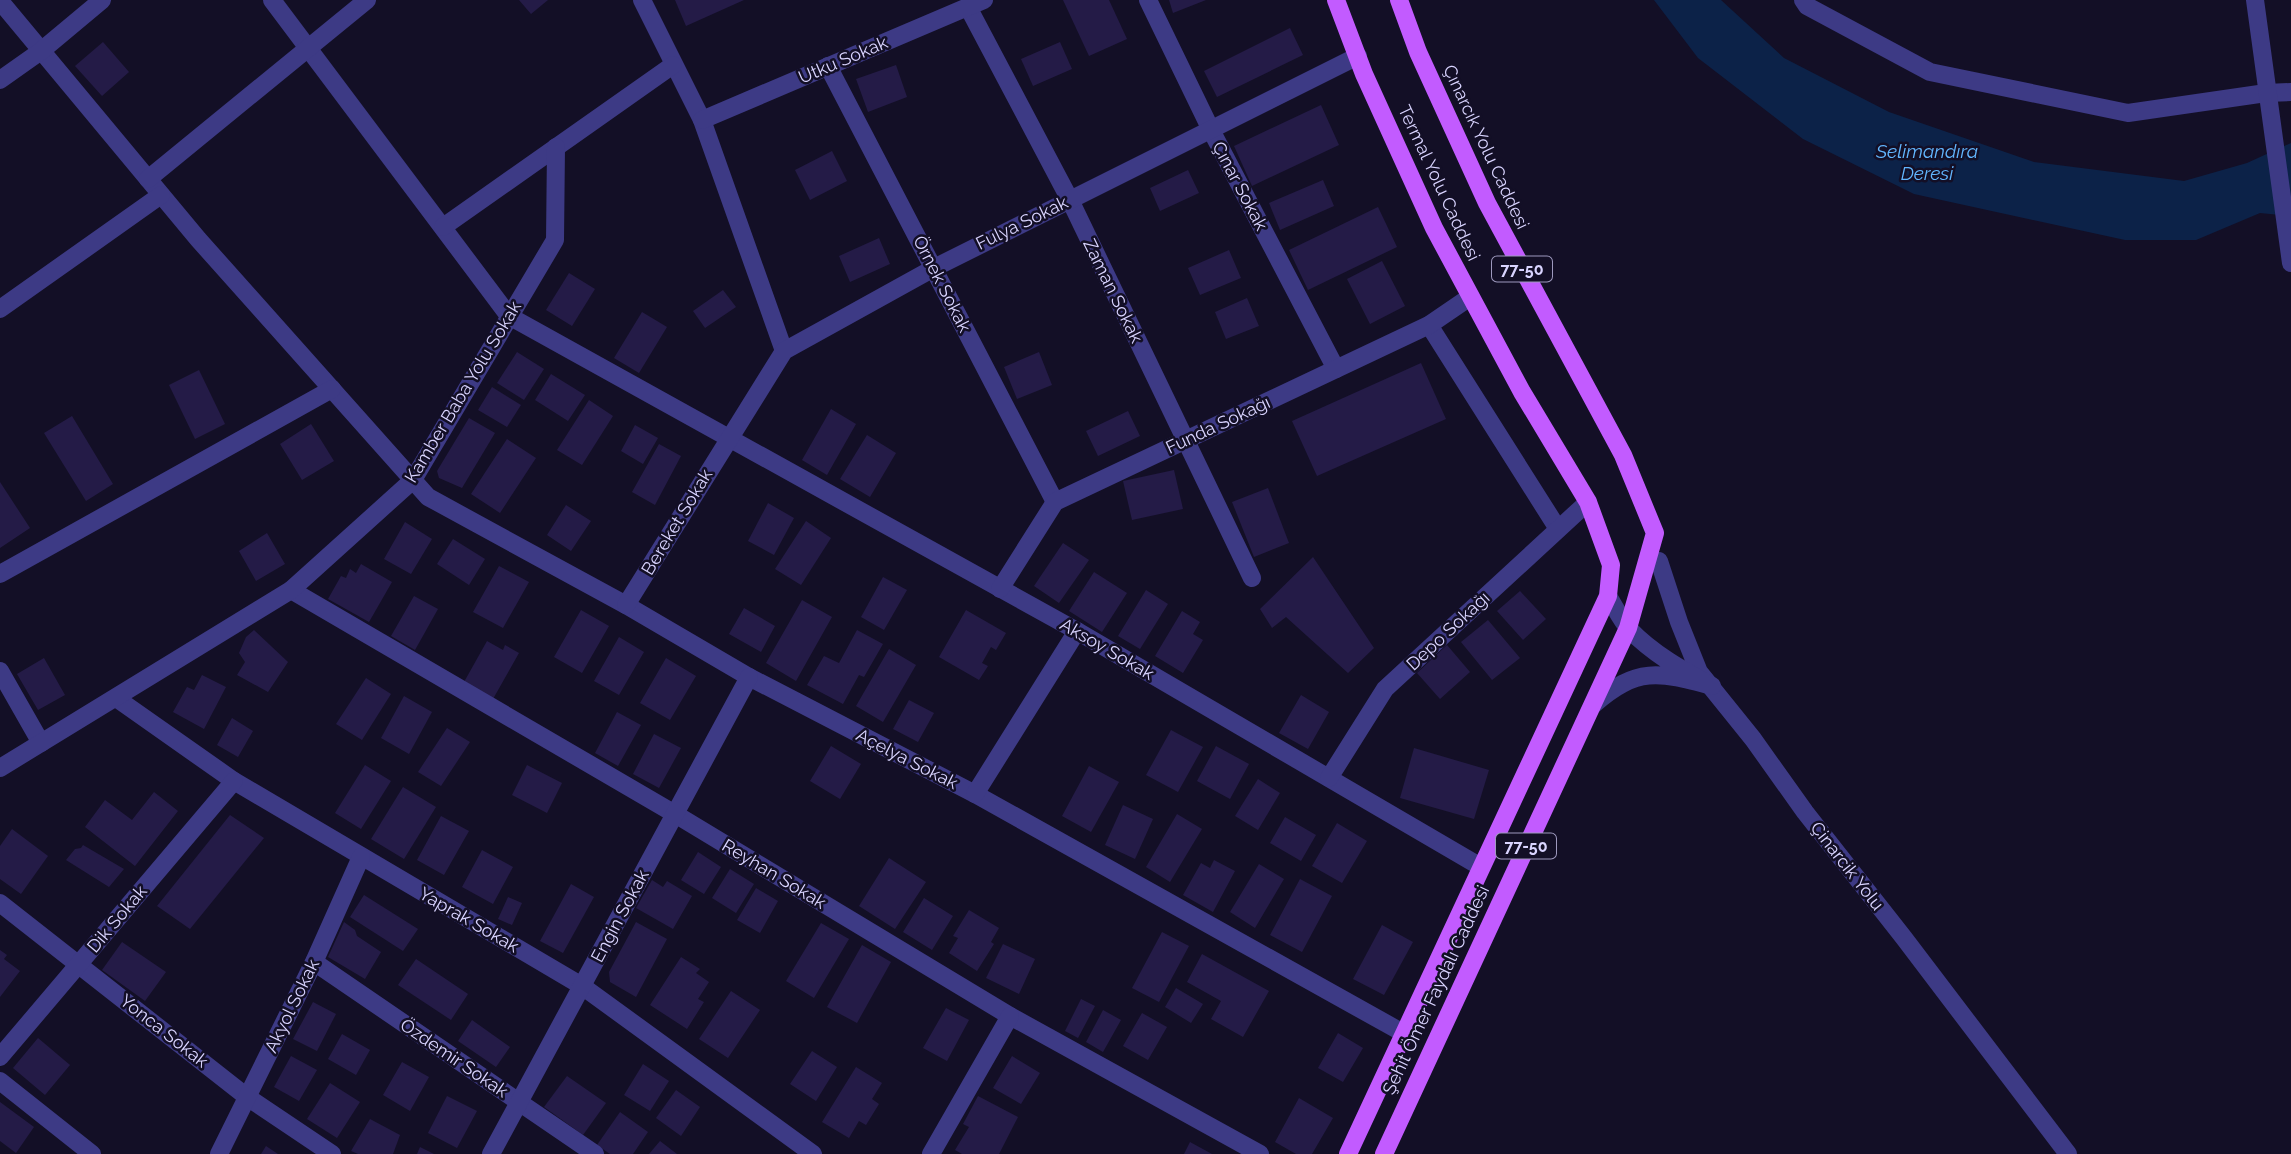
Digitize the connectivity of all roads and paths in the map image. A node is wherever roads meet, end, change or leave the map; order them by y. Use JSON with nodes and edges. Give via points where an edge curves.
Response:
{"nodes":[{"id":1,"x":102,"y":0,"type":"edge"},
{"id":2,"x":272,"y":0,"type":"edge"},
{"id":3,"x":367,"y":0,"type":"edge"},
{"id":4,"x":642,"y":0,"type":"edge"},
{"id":5,"x":1148,"y":0,"type":"edge"},
{"id":6,"x":1336,"y":0,"type":"edge"},
{"id":7,"x":1398,"y":0,"type":"edge"},
{"id":8,"x":1803,"y":0,"type":"edge"},
{"id":9,"x":2255,"y":0,"type":"edge"},
{"id":10,"x":0,"y":1,"type":"edge"},
{"id":11,"x":976,"y":4,"type":"edge"},
{"id":12,"x":308,"y":47,"type":"junction"},
{"id":13,"x":41,"y":51,"type":"junction"},
{"id":14,"x":1358,"y":56,"type":"junction"},
{"id":15,"x":673,"y":65,"type":"junction"},
{"id":16,"x":828,"y":66,"type":"junction"},
{"id":17,"x":0,"y":80,"type":"edge"},
{"id":18,"x":2291,"y":92,"type":"edge"},
{"id":19,"x":2266,"y":93,"type":"junction"},
{"id":20,"x":702,"y":120,"type":"junction"},
{"id":21,"x":1211,"y":130,"type":"junction"},
{"id":22,"x":556,"y":147,"type":"junction"},
{"id":23,"x":148,"y":179,"type":"junction"},
{"id":24,"x":161,"y":195,"type":"junction"},
{"id":25,"x":1070,"y":200,"type":"junction"},
{"id":26,"x":443,"y":227,"type":"junction"},
{"id":27,"x":2290,"y":255,"type":"edge"},
{"id":28,"x":934,"y":268,"type":"junction"},
{"id":29,"x":1471,"y":297,"type":"junction"},
{"id":30,"x":0,"y":309,"type":"edge"},
{"id":31,"x":509,"y":316,"type":"junction"},
{"id":32,"x":1429,"y":325,"type":"junction"},
{"id":33,"x":784,"y":351,"type":"junction"},
{"id":34,"x":1336,"y":369,"type":"junction"},
{"id":35,"x":332,"y":389,"type":"junction"},
{"id":36,"x":727,"y":439,"type":"junction"},
{"id":37,"x":1185,"y":441,"type":"junction"},
{"id":38,"x":413,"y":480,"type":"junction"},
{"id":39,"x":1055,"y":502,"type":"junction"},
{"id":40,"x":1588,"y":502,"type":"junction"},
{"id":41,"x":1558,"y":529,"type":"junction"},
{"id":42,"x":1655,"y":533,"type":"joint"},
{"id":43,"x":1659,"y":561,"type":"dead end"},
{"id":44,"x":1611,"y":565,"type":"joint"},
{"id":45,"x":0,"y":574,"type":"edge"},
{"id":46,"x":1252,"y":578,"type":"dead end"},
{"id":47,"x":1000,"y":589,"type":"junction"},
{"id":48,"x":291,"y":590,"type":"junction"},
{"id":49,"x":1608,"y":596,"type":"junction"},
{"id":50,"x":626,"y":605,"type":"junction"},
{"id":51,"x":1628,"y":628,"type":"junction"},
{"id":52,"x":1077,"y":631,"type":"junction"},
{"id":53,"x":0,"y":671,"type":"edge"},
{"id":54,"x":749,"y":677,"type":"junction"},
{"id":55,"x":1712,"y":687,"type":"junction"},
{"id":56,"x":116,"y":698,"type":"junction"},
{"id":57,"x":1591,"y":706,"type":"junction"},
{"id":58,"x":41,"y":743,"type":"junction"},
{"id":59,"x":0,"y":768,"type":"edge"},
{"id":60,"x":1329,"y":778,"type":"junction"},
{"id":61,"x":234,"y":781,"type":"junction"},
{"id":62,"x":975,"y":794,"type":"junction"},
{"id":63,"x":675,"y":814,"type":"junction"},
{"id":64,"x":362,"y":857,"type":"junction"},
{"id":65,"x":1481,"y":867,"type":"junction"},
{"id":66,"x":0,"y":903,"type":"edge"},
{"id":67,"x":314,"y":962,"type":"junction"},
{"id":68,"x":79,"y":964,"type":"junction"},
{"id":69,"x":582,"y":986,"type":"junction"},
{"id":70,"x":1010,"y":1016,"type":"junction"},
{"id":71,"x":1405,"y":1034,"type":"junction"},
{"id":72,"x":0,"y":1057,"type":"edge"},
{"id":73,"x":0,"y":1081,"type":"edge"},
{"id":74,"x":247,"y":1097,"type":"junction"},
{"id":75,"x":519,"y":1102,"type":"junction"},
{"id":76,"x":934,"y":1153,"type":"edge"},
{"id":77,"x":92,"y":1154,"type":"edge"},
{"id":78,"x":219,"y":1154,"type":"edge"},
{"id":79,"x":332,"y":1154,"type":"edge"},
{"id":80,"x":491,"y":1154,"type":"edge"},
{"id":81,"x":594,"y":1154,"type":"edge"},
{"id":82,"x":813,"y":1154,"type":"edge"},
{"id":83,"x":1260,"y":1154,"type":"edge"},
{"id":84,"x":1348,"y":1154,"type":"edge"},
{"id":85,"x":1384,"y":1154,"type":"edge"},
{"id":86,"x":2068,"y":1154,"type":"edge"}],
"edges":[{"from":1,"to":13,"type":"street"},
{"from":2,"to":12,"type":"street"},
{"from":3,"to":12,"type":"street"},
{"from":4,"to":15,"type":"street"},
{"from":5,"to":21,"type":"street","name":"Çınar Sokak"},
{"from":6,"to":14,"type":"main road","name":"Termal Yolu Caddesi","number":"77-50"},
{"from":7,"to":42,"type":"main road","name":"Çınarcık Yolu Caddesi","number":"77-50","via":[[1486,203],[1622,455]]},
{"from":8,"to":19,"type":"street","via":[[1930,72],[2128,113]]},
{"from":9,"to":19,"type":"street"},
{"from":10,"to":13,"type":"street","name":"Açelya Sokak"},
{"from":11,"to":16,"type":"street","name":"Utku Sokak"},
{"from":11,"to":25,"type":"street","name":"Zaman Sokak"},
{"from":12,"to":23,"type":"street"},
{"from":12,"to":26,"type":"street"},
{"from":13,"to":17,"type":"street"},
{"from":13,"to":23,"type":"street","name":"Açelya Sokak"},
{"from":14,"to":21,"type":"street","name":"Fulya Sokak"},
{"from":14,"to":29,"type":"main road","name":"Termal Yolu Caddesi","number":"77-50","via":[[1434,228]]},
{"from":15,"to":20,"type":"street"},
{"from":15,"to":22,"type":"street"},
{"from":16,"to":20,"type":"street","name":"Utku Sokak"},
{"from":16,"to":28,"type":"street","name":"Örnek Sokak"},
{"from":18,"to":19,"type":"street"},
{"from":19,"to":27,"type":"street"},
{"from":20,"to":33,"type":"street"},
{"from":21,"to":25,"type":"street","name":"Fulya Sokak"},
{"from":21,"to":34,"type":"street","name":"Çınar Sokak"},
{"from":22,"to":26,"type":"street"},
{"from":22,"to":31,"type":"street","name":"Kamber Baba Yolu Sokak","via":[[555,240]]},
{"from":23,"to":24,"type":"street","name":"Açelya Sokak"},
{"from":24,"to":30,"type":"street"},
{"from":24,"to":35,"type":"street","name":"Açelya Sokak"},
{"from":25,"to":28,"type":"street","name":"Fulya Sokak"},
{"from":25,"to":37,"type":"street","name":"Zaman Sokak"},
{"from":26,"to":31,"type":"street"},
{"from":28,"to":33,"type":"street","name":"Fulya Sokak"},
{"from":28,"to":39,"type":"street","name":"Örnek Sokak"},
{"from":29,"to":32,"type":"street","name":"Funda Sokağı"},
{"from":29,"to":40,"type":"main road","name":"Termal Yolu Caddesi","number":"77-50"},
{"from":31,"to":36,"type":"street","name":"Aksoy Sokak"},
{"from":31,"to":38,"type":"street","name":"Kamber Baba Yolu Sokak"},
{"from":32,"to":34,"type":"street","name":"Funda Sokağı"},
{"from":32,"to":41,"type":"street"},
{"from":33,"to":36,"type":"street","name":"Fulya Sokak"},
{"from":34,"to":37,"type":"street","name":"Funda Sokağı"},
{"from":35,"to":38,"type":"street","name":"Açelya Sokak"},
{"from":35,"to":45,"type":"street"},
{"from":36,"to":47,"type":"street","name":"Aksoy Sokak"},
{"from":36,"to":50,"type":"street","name":"Bereket Sokak"},
{"from":37,"to":39,"type":"street","name":"Funda Sokağı"},
{"from":37,"to":46,"type":"street","name":"Zaman Sokak"},
{"from":38,"to":48,"type":"street","name":"Kamber Baba Yolu Sokak"},
{"from":38,"to":50,"type":"street","name":"Açelya Sokak","via":[[428,497]]},
{"from":39,"to":47,"type":"street"},
{"from":40,"to":41,"type":"street","name":"Depo Sokağı"},
{"from":40,"to":44,"type":"main road","name":"Termal Yolu Caddesi","number":"77-50"},
{"from":41,"to":60,"type":"street","name":"Depo Sokağı","via":[[1385,689]]},
{"from":42,"to":51,"type":"main road","name":"Şehit Ömer Faydalı Caddesi","number":"77-50"},
{"from":43,"to":55,"type":"street","name":"Çinarcik Yolu","via":[[1699,672]]},
{"from":44,"to":49,"type":"main road","name":"Şehit Ömer Faydalı Caddesi","number":"77-50"},
{"from":47,"to":52,"type":"street","name":"Aksoy Sokak"},
{"from":48,"to":56,"type":"street","name":"Kamber Baba Yolu Sokak"},
{"from":48,"to":63,"type":"street","name":"Reyhan Sokak"},
{"from":49,"to":51,"type":"street"},
{"from":49,"to":65,"type":"main road","name":"Şehit Ömer Faydalı Caddesi","number":"77-50"},
{"from":50,"to":54,"type":"street","name":"Açelya Sokak"},
{"from":51,"to":55,"type":"street","via":[[1675,666]]},
{"from":51,"to":57,"type":"main road","name":"Şehit Ömer Faydalı Caddesi","number":"77-50"},
{"from":52,"to":60,"type":"street","name":"Aksoy Sokak"},
{"from":52,"to":62,"type":"street"},
{"from":53,"to":58,"type":"street"},
{"from":54,"to":62,"type":"street","name":"Açelya Sokak"},
{"from":54,"to":63,"type":"street","name":"Engin Sokak"},
{"from":55,"to":57,"type":"street","via":[[1652,674],[1613,687]]},
{"from":55,"to":86,"type":"street","name":"Çinarcik Yolu"},
{"from":56,"to":58,"type":"street","name":"Kamber Baba Yolu Sokak"},
{"from":56,"to":61,"type":"street","name":"Yaprak Sokak"},
{"from":57,"to":85,"type":"main road","name":"Şehit Ömer Faydalı Caddesi","number":"77-50"},
{"from":58,"to":59,"type":"street","name":"Kamber Baba Yolu Sokak"},
{"from":60,"to":65,"type":"street","name":"Aksoy Sokak"},
{"from":61,"to":64,"type":"street","name":"Yaprak Sokak"},
{"from":61,"to":68,"type":"street","name":"Dik Sokak"},
{"from":62,"to":71,"type":"street","name":"Açelya Sokak"},
{"from":63,"to":69,"type":"street","name":"Engin Sokak"},
{"from":63,"to":70,"type":"street","name":"Reyhan Sokak"},
{"from":64,"to":67,"type":"street","name":"Akyol Sokak"},
{"from":64,"to":69,"type":"street","name":"Yaprak Sokak"},
{"from":65,"to":71,"type":"main road","name":"Şehit Ömer Faydalı Caddesi","number":"77-50"},
{"from":66,"to":68,"type":"street","name":"Yonca Sokak"},
{"from":67,"to":74,"type":"street","name":"Akyol Sokak"},
{"from":67,"to":75,"type":"street","name":"Özdemir Sokak"},
{"from":68,"to":72,"type":"street","name":"Dik Sokak"},
{"from":68,"to":74,"type":"street","name":"Yonca Sokak"},
{"from":69,"to":75,"type":"street","name":"Engin Sokak"},
{"from":69,"to":82,"type":"street","name":"Yaprak Sokak"},
{"from":70,"to":76,"type":"street"},
{"from":70,"to":83,"type":"street","name":"Reyhan Sokak"},
{"from":71,"to":84,"type":"main road","name":"Şehit Ömer Faydalı Caddesi","number":"77-50"},
{"from":73,"to":77,"type":"street"},
{"from":74,"to":78,"type":"street","name":"Akyol Sokak"},
{"from":74,"to":79,"type":"street","name":"Yonca Sokak"},
{"from":75,"to":80,"type":"street","name":"Engin Sokak"},
{"from":75,"to":81,"type":"street","name":"Özdemir Sokak"}]}
